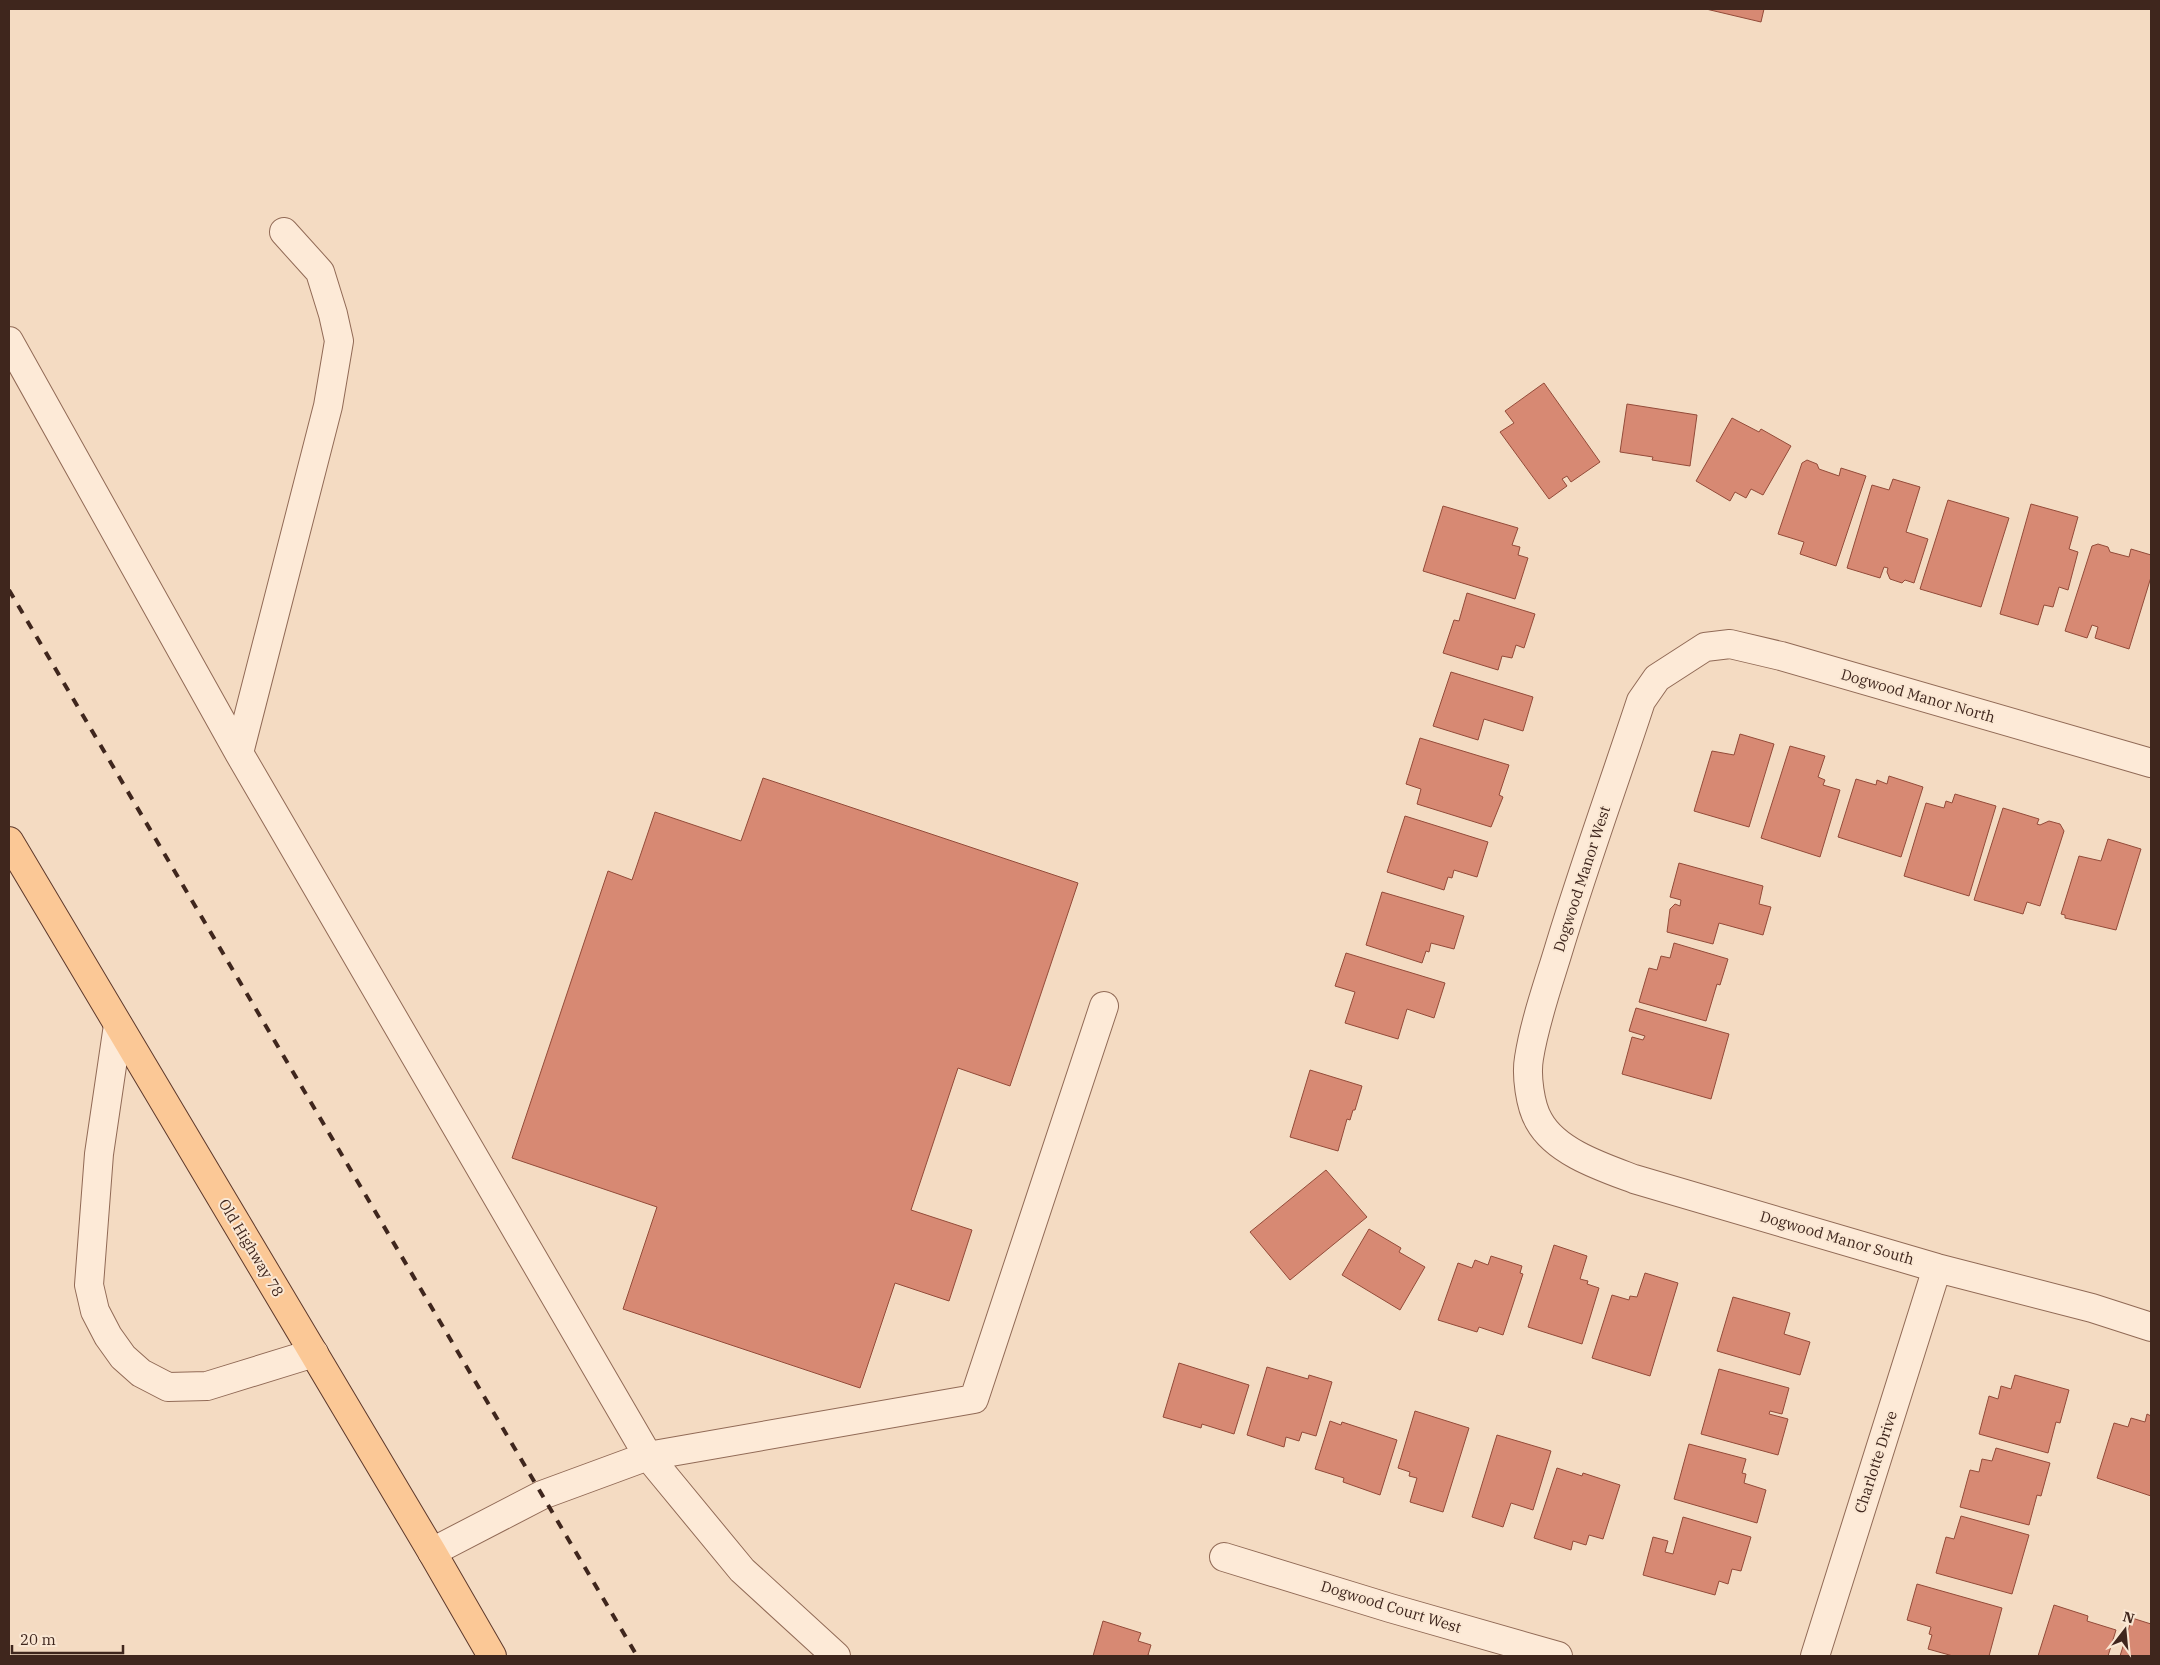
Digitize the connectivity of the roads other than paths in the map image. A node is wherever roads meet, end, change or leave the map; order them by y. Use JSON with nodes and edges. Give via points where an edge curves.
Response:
{"nodes":[{"id":1,"x":284,"y":232,"type":"dead end"},
{"id":2,"x":9,"y":340,"type":"edge"},
{"id":3,"x":1686,"y":659,"type":"joint"},
{"id":4,"x":239,"y":753,"type":"junction"},
{"id":5,"x":2151,"y":763,"type":"edge"},
{"id":6,"x":9,"y":841,"type":"edge"},
{"id":7,"x":1104,"y":1006,"type":"dead end"},
{"id":8,"x":118,"y":1025,"type":"junction"},
{"id":9,"x":1538,"y":1120,"type":"joint"},
{"id":10,"x":1937,"y":1268,"type":"junction"},
{"id":11,"x":2151,"y":1326,"type":"edge"},
{"id":12,"x":314,"y":1353,"type":"junction"},
{"id":13,"x":648,"y":1456,"type":"junction"},
{"id":14,"x":432,"y":1552,"type":"junction"},
{"id":15,"x":1224,"y":1557,"type":"dead end"},
{"id":16,"x":492,"y":1656,"type":"edge"},
{"id":17,"x":836,"y":1656,"type":"edge"},
{"id":18,"x":1558,"y":1656,"type":"edge"},
{"id":19,"x":1815,"y":1656,"type":"edge"}],
"edges":[{"from":1,"to":4,"type":"street","via":[[320,272],[339,341],[328,406]]},
{"from":2,"to":4,"type":"street"},
{"from":3,"to":5,"type":"street","name":"Dogwood Manor North","via":[[1705,647],[1730,644]]},
{"from":3,"to":9,"type":"street","name":"Dogwood Manor West","via":[[1657,678],[1641,701],[1576,894],[1540,1011],[1529,1060],[1529,1089]]},
{"from":4,"to":13,"type":"street"},
{"from":6,"to":8,"type":"main road","name":"Old Highway 78"},
{"from":7,"to":13,"type":"street","via":[[974,1399]]},
{"from":8,"to":12,"type":"main road","name":"Old Highway 78"},
{"from":8,"to":12,"type":"street","via":[[99,1154],[89,1284],[95,1311],[108,1336],[141,1373],[168,1388],[207,1386]]},
{"from":9,"to":10,"type":"street","name":"Dogwood Manor South","via":[[1552,1139],[1596,1165],[1624,1176]]},
{"from":10,"to":11,"type":"street","name":"Dogwood Manor South"},
{"from":10,"to":19,"type":"street","name":"Charlotte Drive"},
{"from":12,"to":14,"type":"main road","name":"Old Highway 78"},
{"from":13,"to":14,"type":"street","via":[[542,1495]]},
{"from":13,"to":17,"type":"street","via":[[742,1570]]},
{"from":14,"to":16,"type":"main road","name":"Old Highway 78"},
{"from":15,"to":18,"type":"street","name":"Dogwood Court West"}]}
